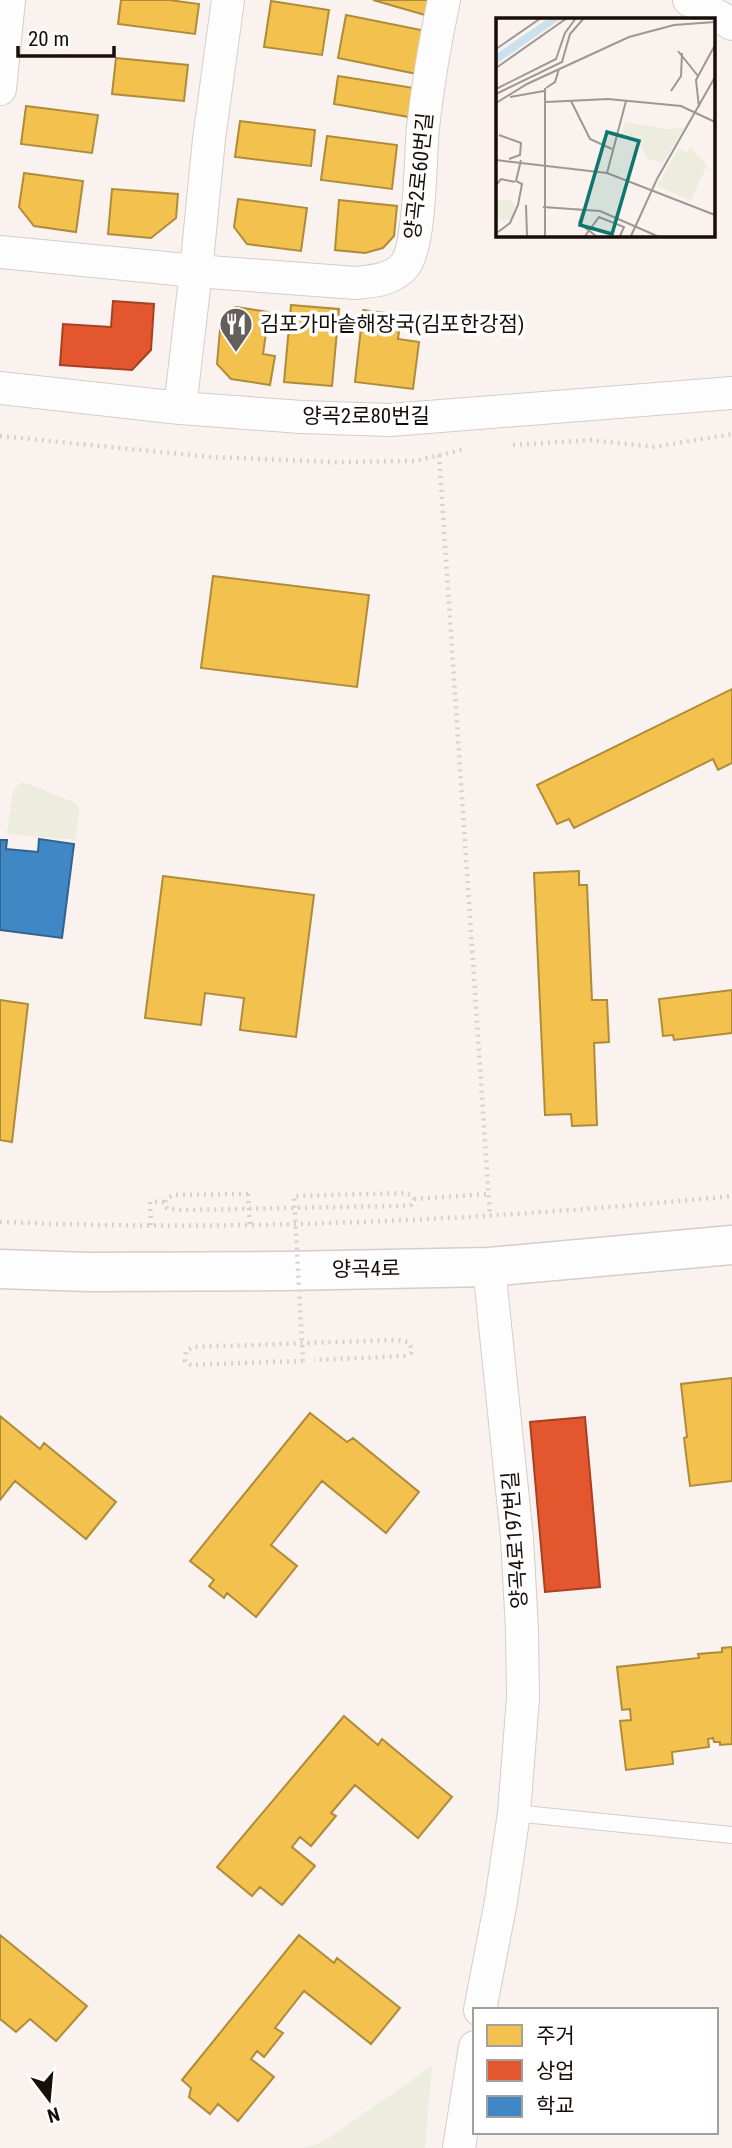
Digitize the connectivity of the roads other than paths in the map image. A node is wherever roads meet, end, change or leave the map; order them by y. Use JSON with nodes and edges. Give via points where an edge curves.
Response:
{"nodes":[{"id":1,"x":9,"y":0,"type":"edge"},
{"id":2,"x":228,"y":0,"type":"edge"},
{"id":3,"x":444,"y":0,"type":"edge"},
{"id":4,"x":689,"y":0,"type":"edge"},
{"id":5,"x":732,"y":24,"type":"edge"},
{"id":6,"x":0,"y":89,"type":"edge"},
{"id":7,"x":0,"y":252,"type":"edge"},
{"id":8,"x":196,"y":271,"type":"junction"},
{"id":9,"x":0,"y":388,"type":"edge"},
{"id":10,"x":732,"y":393,"type":"edge"},
{"id":11,"x":180,"y":408,"type":"junction"},
{"id":12,"x":732,"y":1245,"type":"edge"},
{"id":13,"x":489,"y":1267,"type":"junction"},
{"id":14,"x":0,"y":1269,"type":"edge"},
{"id":15,"x":514,"y":1813,"type":"junction"},
{"id":16,"x":732,"y":1835,"type":"edge"},
{"id":17,"x":480,"y":2008,"type":"edge"},
{"id":18,"x":473,"y":2060,"type":"edge"},
{"id":19,"x":459,"y":2148,"type":"edge"}],
"edges":[{"from":1,"to":6,"type":"street"},
{"from":2,"to":8,"type":"street"},
{"from":3,"to":8,"type":"street","name":"양곡2로60번길","via":[[424,115],[415,241],[407,263],[396,275],[356,283]]},
{"from":4,"to":5,"type":"street"},
{"from":7,"to":8,"type":"street","name":"양곡2로60번길"},
{"from":8,"to":11,"type":"street"},
{"from":9,"to":11,"type":"street","name":"양곡2로80번길"},
{"from":10,"to":11,"type":"street","name":"양곡2로80번길","via":[[390,420]]},
{"from":12,"to":13,"type":"street","name":"양곡4로"},
{"from":13,"to":14,"type":"street","name":"양곡4로"},
{"from":13,"to":15,"type":"street","name":"양곡4로197번길","via":[[522,1630],[523,1698]]},
{"from":15,"to":16,"type":"lane"},
{"from":15,"to":17,"type":"street","name":"양곡4로197번길"},
{"from":18,"to":19,"type":"street"}]}
